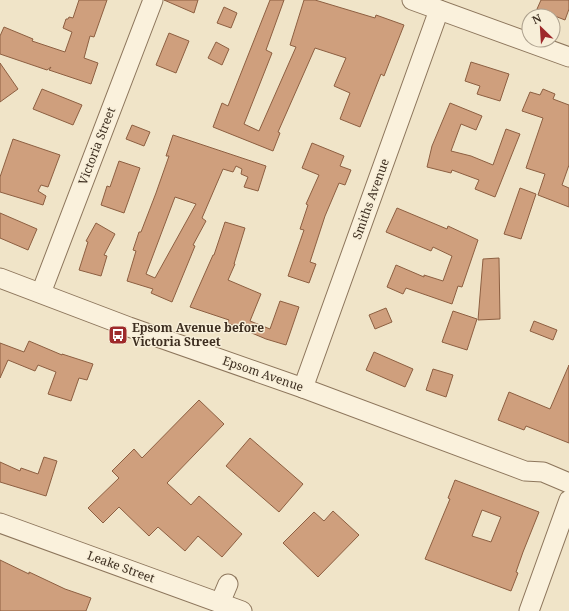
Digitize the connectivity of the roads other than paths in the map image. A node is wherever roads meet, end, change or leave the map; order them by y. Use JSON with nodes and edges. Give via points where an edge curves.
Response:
{"nodes":[{"id":1,"x":153,"y":0,"type":"edge"},
{"id":2,"x":412,"y":0,"type":"edge"},
{"id":3,"x":439,"y":10,"type":"junction"},
{"id":4,"x":569,"y":57,"type":"edge"},
{"id":5,"x":0,"y":278,"type":"edge"},
{"id":6,"x":41,"y":293,"type":"junction"},
{"id":7,"x":303,"y":388,"type":"junction"},
{"id":8,"x":525,"y":471,"type":"junction"},
{"id":9,"x":569,"y":483,"type":"edge"},
{"id":10,"x":569,"y":494,"type":"edge"},
{"id":11,"x":569,"y":500,"type":"edge"},
{"id":12,"x":0,"y":523,"type":"edge"},
{"id":13,"x":228,"y":584,"type":"dead end"},
{"id":14,"x":220,"y":603,"type":"junction"},
{"id":15,"x":242,"y":611,"type":"edge"},
{"id":16,"x":529,"y":611,"type":"edge"}],
"edges":[{"from":1,"to":6,"type":"street","name":"Victoria Street"},
{"from":2,"to":3,"type":"street"},
{"from":3,"to":4,"type":"street"},
{"from":3,"to":7,"type":"street","name":"Smiths Avenue"},
{"from":5,"to":6,"type":"street","name":"Epsom Avenue"},
{"from":6,"to":7,"type":"street","name":"Epsom Avenue"},
{"from":7,"to":8,"type":"street","name":"Epsom Avenue"},
{"from":8,"to":9,"type":"street","name":"Epsom Avenue","via":[[543,472]]},
{"from":8,"to":10,"type":"street","name":"Epsom Avenue","via":[[533,480]]},
{"from":11,"to":16,"type":"street"},
{"from":12,"to":14,"type":"street","name":"Leake Street"},
{"from":13,"to":14,"type":"street"},
{"from":14,"to":15,"type":"street","name":"Leake Street"}]}
